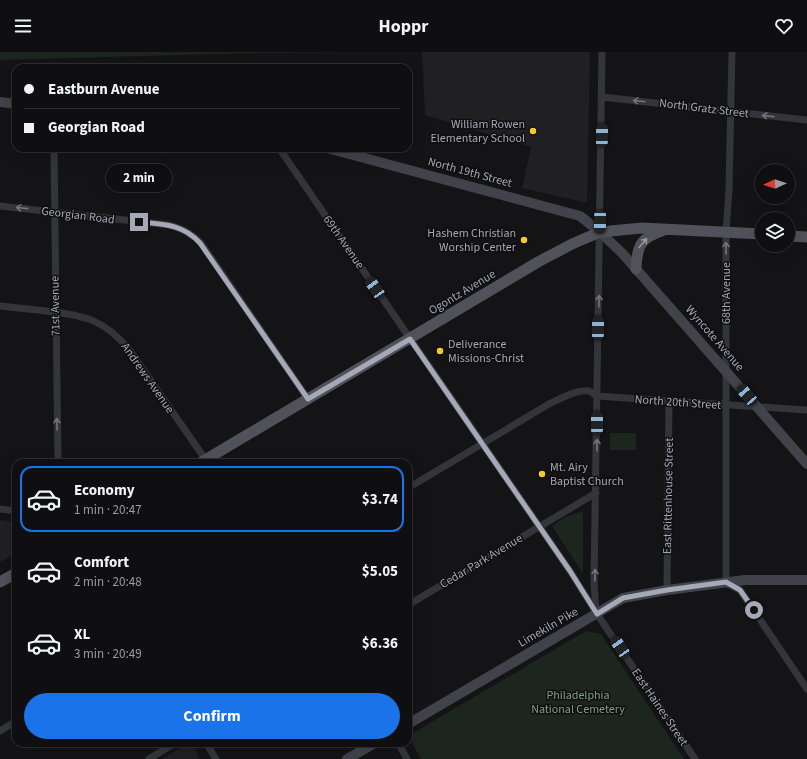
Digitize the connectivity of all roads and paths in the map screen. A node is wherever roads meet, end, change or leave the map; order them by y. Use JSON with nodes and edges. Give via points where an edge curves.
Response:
{"nodes":[{"id":1,"x":602,"y":52,"type":"edge"},
{"id":2,"x":732,"y":52,"type":"edge"},
{"id":3,"x":602,"y":96,"type":"junction"},
{"id":4,"x":0,"y":102,"type":"edge"},
{"id":5,"x":12,"y":104,"type":"edge"},
{"id":6,"x":731,"y":111,"type":"junction"},
{"id":7,"x":807,"y":120,"type":"edge"},
{"id":8,"x":54,"y":152,"type":"edge"},
{"id":9,"x":282,"y":152,"type":"edge"},
{"id":10,"x":343,"y":152,"type":"edge"},
{"id":11,"x":0,"y":206,"type":"edge"},
{"id":12,"x":54,"y":212,"type":"junction"},
{"id":13,"x":666,"y":229,"type":"junction"},
{"id":14,"x":600,"y":232,"type":"junction"},
{"id":15,"x":726,"y":232,"type":"junction"},
{"id":16,"x":755,"y":234,"type":"edge"},
{"id":17,"x":795,"y":236,"type":"edge"},
{"id":18,"x":807,"y":237,"type":"edge"},
{"id":19,"x":636,"y":269,"type":"junction"},
{"id":20,"x":0,"y":306,"type":"edge"},
{"id":21,"x":55,"y":312,"type":"junction"},
{"id":22,"x":410,"y":339,"type":"junction"},
{"id":23,"x":726,"y":371,"type":"junction"},
{"id":24,"x":597,"y":396,"type":"junction"},
{"id":25,"x":308,"y":399,"type":"junction"},
{"id":26,"x":669,"y":401,"type":"junction"},
{"id":27,"x":727,"y":405,"type":"junction"},
{"id":28,"x":757,"y":407,"type":"junction"},
{"id":29,"x":807,"y":410,"type":"edge"},
{"id":30,"x":482,"y":444,"type":"junction"},
{"id":31,"x":58,"y":459,"type":"edge"},
{"id":32,"x":203,"y":459,"type":"edge"},
{"id":33,"x":210,"y":459,"type":"edge"},
{"id":34,"x":807,"y":464,"type":"edge"},
{"id":35,"x":412,"y":486,"type":"edge"},
{"id":36,"x":596,"y":493,"type":"junction"},
{"id":37,"x":0,"y":509,"type":"edge"},
{"id":38,"x":12,"y":510,"type":"edge"},
{"id":39,"x":539,"y":526,"type":"junction"},
{"id":40,"x":12,"y":575,"type":"edge"},
{"id":41,"x":807,"y":580,"type":"edge"},
{"id":42,"x":0,"y":582,"type":"edge"},
{"id":43,"x":726,"y":582,"type":"junction"},
{"id":44,"x":667,"y":590,"type":"junction"},
{"id":45,"x":412,"y":603,"type":"edge"},
{"id":46,"x":597,"y":614,"type":"junction"},
{"id":47,"x":807,"y":689,"type":"edge"},
{"id":48,"x":412,"y":722,"type":"edge"},
{"id":49,"x":12,"y":724,"type":"edge"},
{"id":50,"x":0,"y":731,"type":"edge"},
{"id":51,"x":168,"y":747,"type":"edge"},
{"id":52,"x":208,"y":747,"type":"edge"},
{"id":53,"x":368,"y":747,"type":"edge"},
{"id":54,"x":400,"y":747,"type":"edge"},
{"id":55,"x":149,"y":759,"type":"edge"},
{"id":56,"x":216,"y":759,"type":"edge"},
{"id":57,"x":347,"y":759,"type":"edge"},
{"id":58,"x":407,"y":759,"type":"edge"},
{"id":59,"x":695,"y":759,"type":"edge"}],
"edges":[{"from":1,"to":3,"type":"street","name":"East Haines Street"},
{"from":2,"to":6,"type":"street","name":"68th Avenue"},
{"from":6,"to":3,"type":"street","name":"North Gratz Street","one_way":true},
{"from":3,"to":14,"type":"street","name":"East Haines Street"},
{"from":4,"to":5,"type":"street"},
{"from":7,"to":6,"type":"street","name":"North Gratz Street","one_way":true},
{"from":6,"to":15,"type":"street","name":"68th Avenue"},
{"from":8,"to":12,"type":"street","name":"71st Avenue"},
{"from":9,"to":22,"type":"street","name":"69th Avenue"},
{"from":10,"to":14,"type":"street","name":"North 19th Street","via":[[580,216]]},
{"from":12,"to":11,"type":"street","name":"Georgian Road","one_way":true},
{"from":12,"to":21,"type":"street","name":"71st Avenue"},
{"from":12,"to":25,"type":"street","name":"Georgian Road","via":[[169,225],[181,228],[194,236]]},
{"from":13,"to":14,"type":"main road","name":"Ogontz Avenue","via":[[642,228]]},
{"from":13,"to":15,"type":"main road","name":"Ogontz Avenue"},
{"from":19,"to":13,"type":"main road","one_way":true,"via":[[637,252],[643,240]]},
{"from":14,"to":19,"type":"street","name":"Wyncote Avenue"},
{"from":14,"to":22,"type":"main road","name":"Ogontz Avenue","via":[[552,254]]},
{"from":24,"to":14,"type":"street","name":"East Haines Street","one_way":true},
{"from":15,"to":16,"type":"main road","name":"Ogontz Avenue"},
{"from":23,"to":15,"type":"street","name":"68th Avenue","one_way":true},
{"from":17,"to":18,"type":"main road"},
{"from":19,"to":23,"type":"street","name":"Wyncote Avenue"},
{"from":20,"to":21,"type":"street","name":"Andrews Avenue"},
{"from":31,"to":21,"type":"street","name":"71st Avenue","one_way":true},
{"from":21,"to":32,"type":"street","name":"Andrews Avenue","via":[[87,318],[109,329],[121,339]]},
{"from":22,"to":25,"type":"main road","name":"Ogontz Avenue"},
{"from":22,"to":30,"type":"street","name":"69th Avenue"},
{"from":23,"to":27,"type":"street","name":"68th Avenue"},
{"from":23,"to":28,"type":"street","name":"Wyncote Avenue"},
{"from":24,"to":26,"type":"street","name":"North 20th Street"},
{"from":24,"to":30,"type":"street","name":"North 20th Street","via":[[582,391],[565,397]]},
{"from":36,"to":24,"type":"street","name":"East Haines Street","one_way":true},
{"from":25,"to":33,"type":"main road","name":"Ogontz Avenue"},
{"from":26,"to":27,"type":"street","name":"North 20th Street"},
{"from":26,"to":44,"type":"street","name":"East Rittenhouse Street"},
{"from":27,"to":28,"type":"street","name":"North 20th Street"},
{"from":27,"to":43,"type":"street","name":"68th Avenue"},
{"from":28,"to":29,"type":"street","name":"North 20th Street"},
{"from":28,"to":34,"type":"street","name":"Wyncote Avenue"},
{"from":30,"to":35,"type":"street","name":"North 20th Street"},
{"from":30,"to":39,"type":"street","name":"69th Avenue"},
{"from":36,"to":39,"type":"street","name":"Cedar Park Avenue"},
{"from":46,"to":36,"type":"street","name":"East Haines Street","one_way":true,"via":[[594,582]]},
{"from":37,"to":38,"type":"street"},
{"from":39,"to":45,"type":"street","name":"Cedar Park Avenue"},
{"from":39,"to":46,"type":"street","name":"69th Avenue"},
{"from":40,"to":42,"type":"main road"},
{"from":41,"to":43,"type":"street","name":"Limekiln Pike"},
{"from":43,"to":44,"type":"street","name":"Limekiln Pike"},
{"from":43,"to":47,"type":"street","via":[[740,590]]},
{"from":44,"to":46,"type":"street","name":"Limekiln Pike","via":[[623,598]]},
{"from":46,"to":48,"type":"street","name":"Limekiln Pike"},
{"from":46,"to":59,"type":"street","name":"East Haines Street"},
{"from":49,"to":50,"type":"street"},
{"from":51,"to":55,"type":"street"},
{"from":52,"to":56,"type":"street"},
{"from":53,"to":57,"type":"street"},
{"from":54,"to":58,"type":"street"}]}
